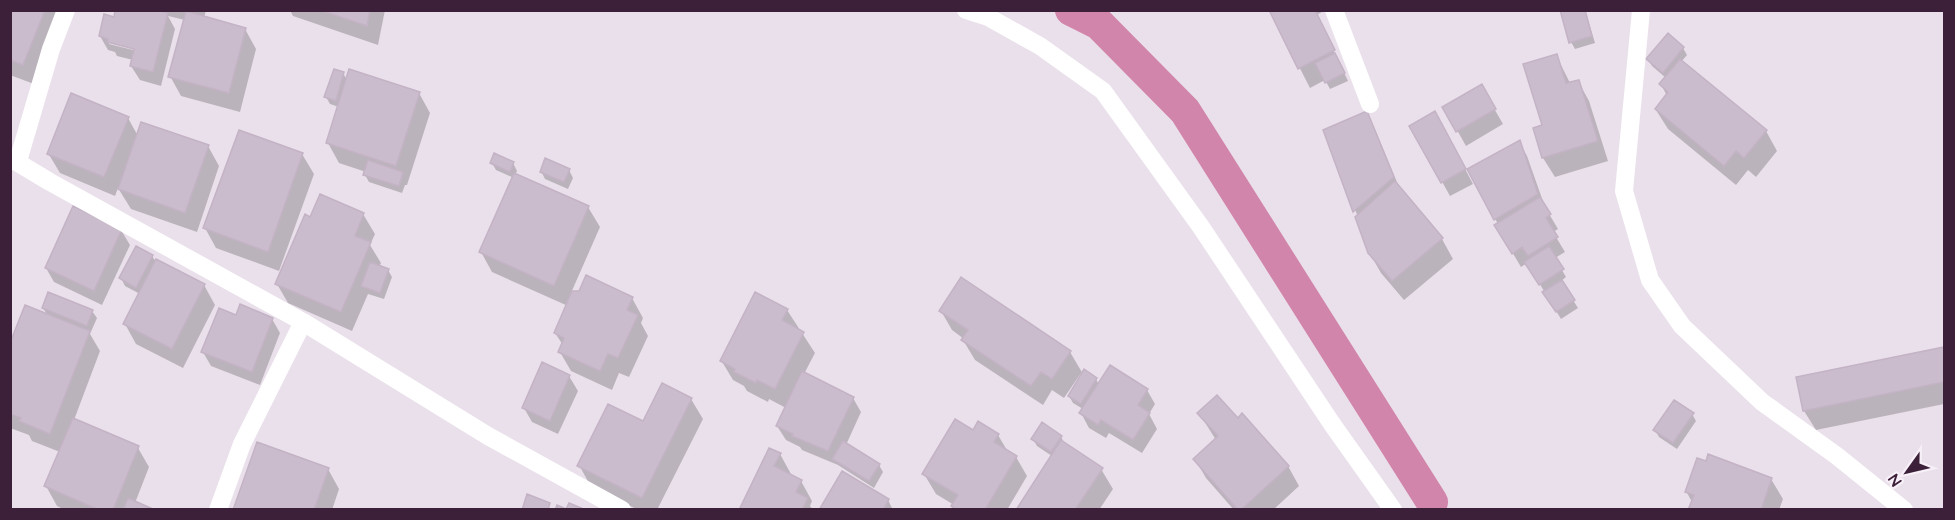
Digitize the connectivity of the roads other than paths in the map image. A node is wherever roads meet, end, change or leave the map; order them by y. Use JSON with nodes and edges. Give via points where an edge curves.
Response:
{"nodes":[{"id":1,"x":66,"y":10,"type":"edge"},
{"id":2,"x":966,"y":10,"type":"edge"},
{"id":3,"x":1334,"y":10,"type":"edge"},
{"id":4,"x":1641,"y":10,"type":"edge"},
{"id":5,"x":1370,"y":104,"type":"dead end"},
{"id":6,"x":14,"y":159,"type":"edge"},
{"id":7,"x":303,"y":322,"type":"junction"},
{"id":8,"x":218,"y":510,"type":"edge"},
{"id":9,"x":622,"y":510,"type":"edge"},
{"id":10,"x":1393,"y":510,"type":"edge"},
{"id":11,"x":1904,"y":510,"type":"edge"}],
"edges":[{"from":1,"to":6,"type":"street"},
{"from":2,"to":10,"type":"street","via":[[988,17],[1040,46],[1103,91],[1201,227]]},
{"from":3,"to":5,"type":"street"},
{"from":4,"to":11,"type":"street","via":[[1624,191],[1650,280],[1682,326],[1762,402]]},
{"from":6,"to":7,"type":"street"},
{"from":7,"to":8,"type":"street","via":[[242,444]]},
{"from":7,"to":9,"type":"street","via":[[488,436]]}]}
